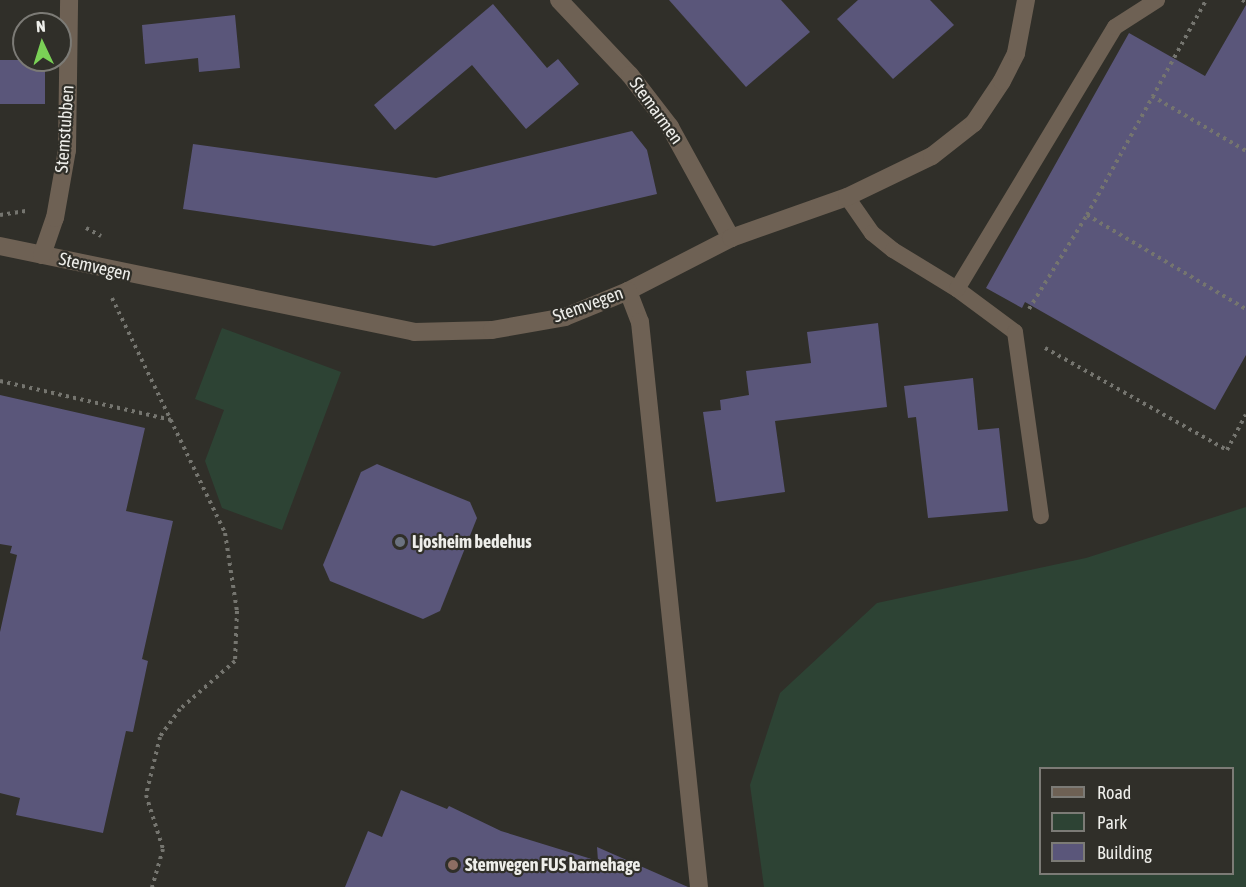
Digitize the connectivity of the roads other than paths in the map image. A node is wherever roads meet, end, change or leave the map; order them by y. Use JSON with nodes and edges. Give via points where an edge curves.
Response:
{"nodes":[{"id":1,"x":69,"y":0,"type":"edge"},
{"id":2,"x":559,"y":0,"type":"edge"},
{"id":3,"x":1026,"y":0,"type":"edge"},
{"id":4,"x":1157,"y":0,"type":"edge"},
{"id":5,"x":847,"y":197,"type":"junction"},
{"id":6,"x":731,"y":238,"type":"junction"},
{"id":7,"x":0,"y":246,"type":"edge"},
{"id":8,"x":42,"y":255,"type":"junction"},
{"id":9,"x":957,"y":289,"type":"junction"},
{"id":10,"x":628,"y":291,"type":"junction"},
{"id":11,"x":1041,"y":516,"type":"dead end"},
{"id":12,"x":699,"y":887,"type":"edge"}],
"edges":[{"from":1,"to":8,"type":"street","name":"Stemstubben","via":[[67,150],[55,218]]},
{"from":2,"to":6,"type":"street","name":"Stemarmen","via":[[630,75],[670,128]]},
{"from":3,"to":5,"type":"street","name":"Stemvegen","via":[[1016,54],[974,123],[932,156]]},
{"from":4,"to":9,"type":"lane","via":[[1115,27]]},
{"from":5,"to":6,"type":"street","name":"Stemvegen"},
{"from":5,"to":9,"type":"lane","via":[[872,233]]},
{"from":6,"to":10,"type":"street","name":"Stemvegen"},
{"from":7,"to":8,"type":"street","name":"Stemvegen"},
{"from":8,"to":10,"type":"street","name":"Stemvegen","via":[[414,332],[492,330],[565,317]]},
{"from":9,"to":11,"type":"lane","via":[[1014,332]]},
{"from":10,"to":12,"type":"street","via":[[640,322]]}]}
